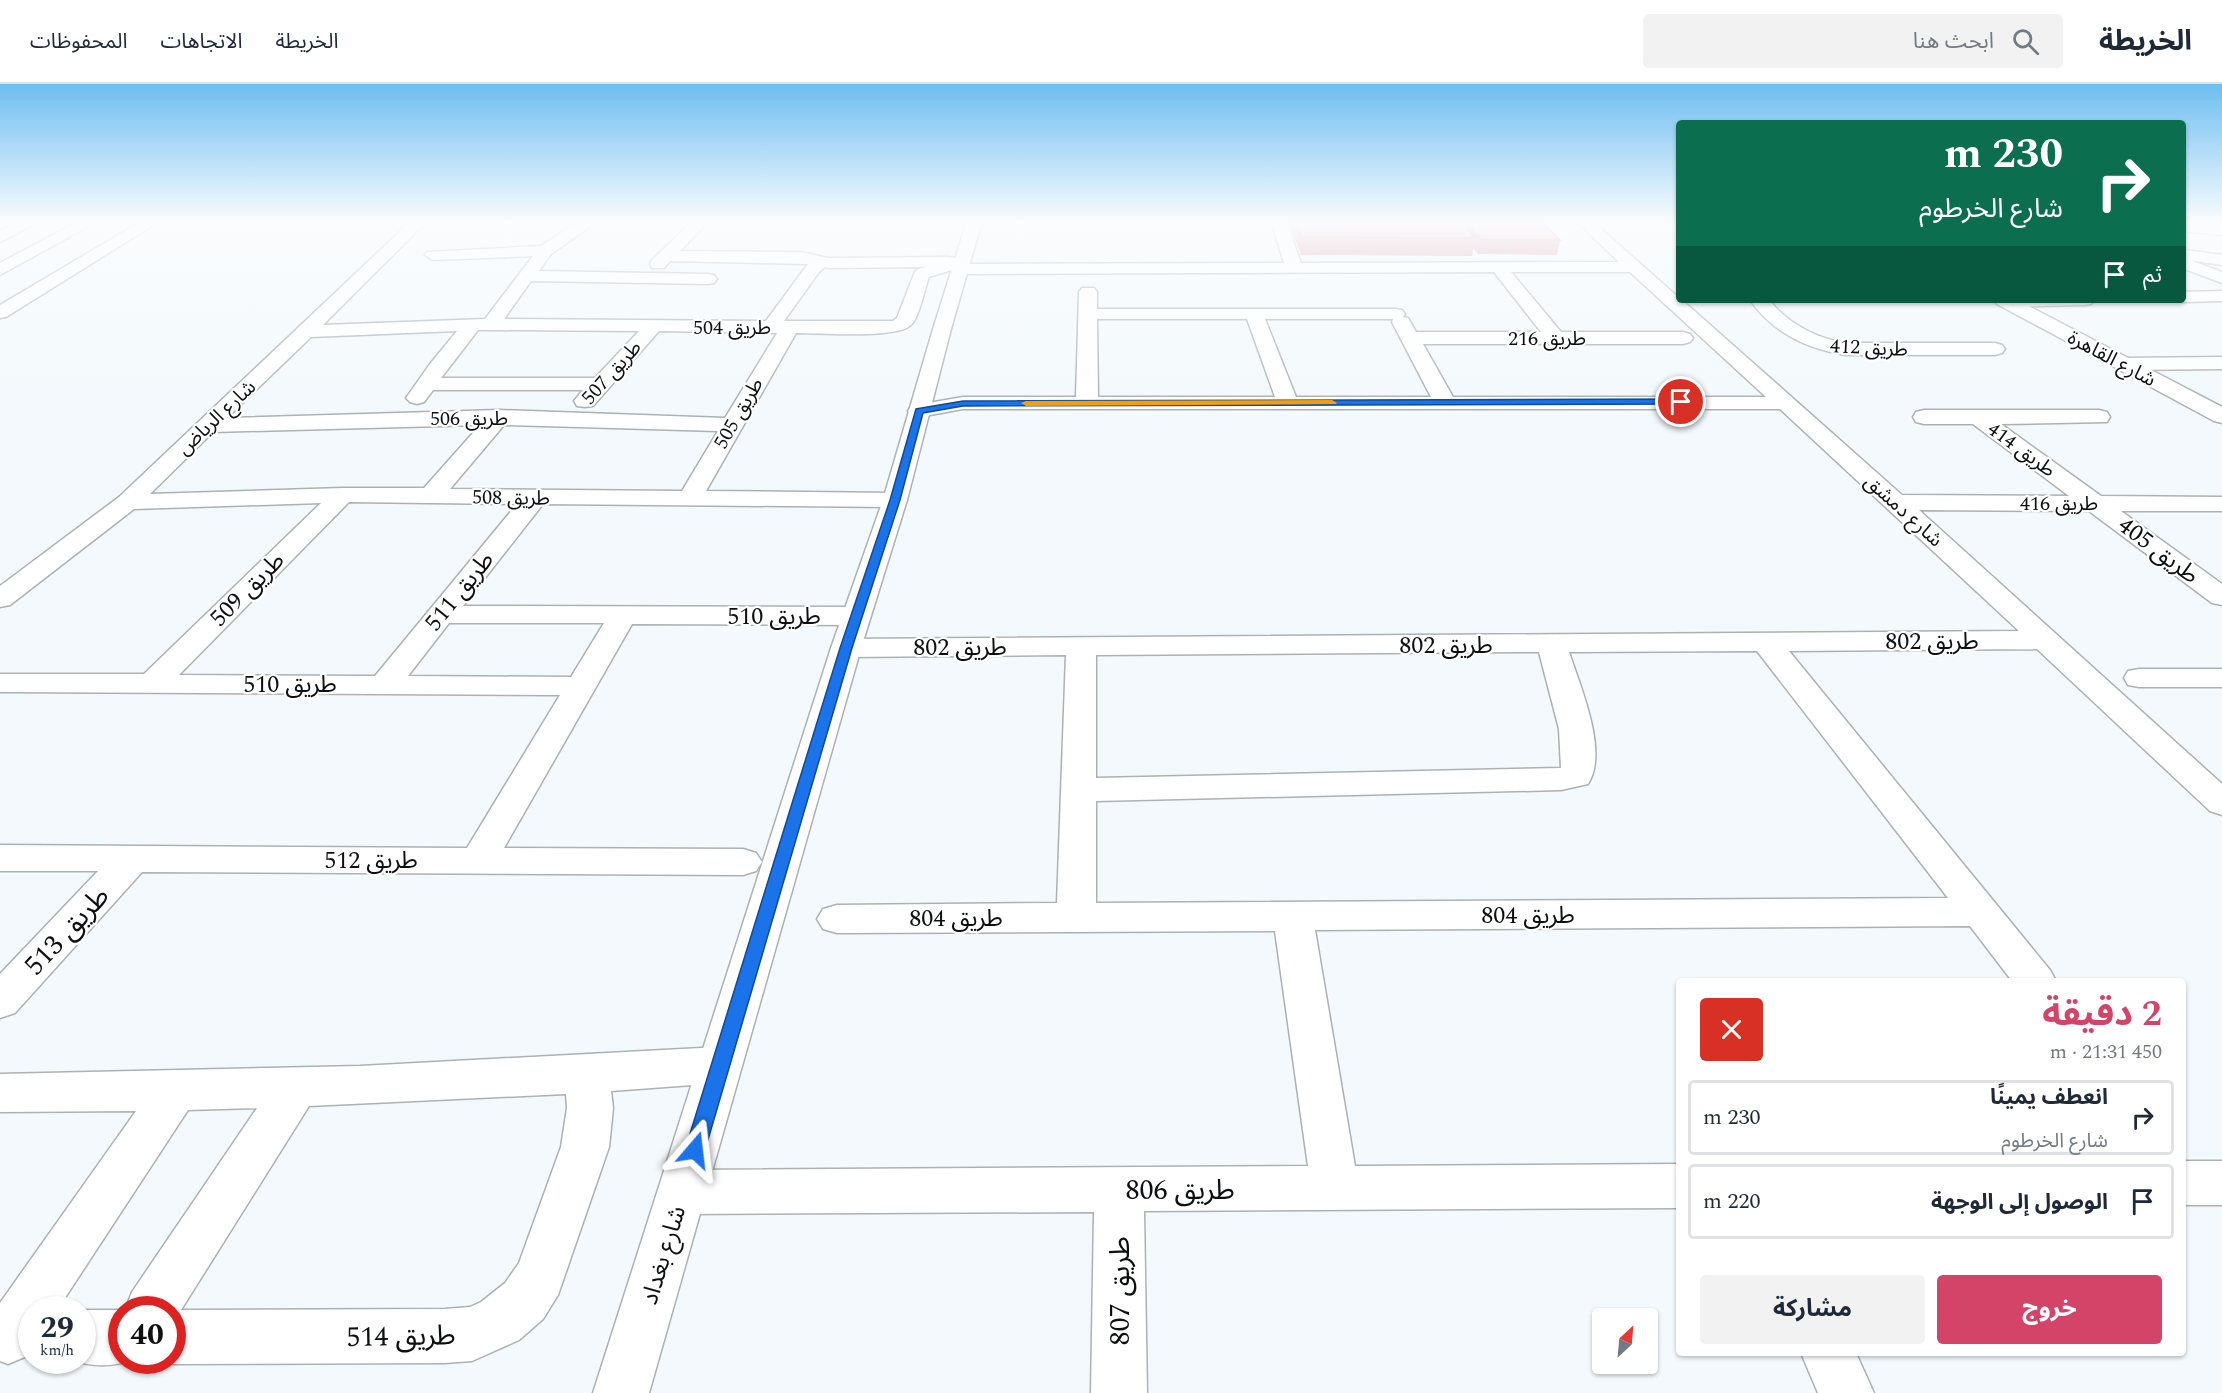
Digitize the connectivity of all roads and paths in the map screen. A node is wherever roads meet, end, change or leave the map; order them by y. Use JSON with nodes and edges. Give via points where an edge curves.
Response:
{"nodes":[{"id":1,"x":53,"y":282,"type":"edge"},
{"id":2,"x":358,"y":282,"type":"edge"},
{"id":3,"x":521,"y":282,"type":"edge"},
{"id":4,"x":804,"y":282,"type":"edge"},
{"id":5,"x":919,"y":282,"type":"edge"},
{"id":6,"x":954,"y":282,"type":"edge"},
{"id":7,"x":1088,"y":282,"type":"edge"},
{"id":8,"x":1379,"y":282,"type":"edge"},
{"id":9,"x":1510,"y":282,"type":"edge"},
{"id":10,"x":1652,"y":282,"type":"edge"},
{"id":11,"x":2222,"y":296,"type":"edge"},
{"id":12,"x":1672,"y":297,"type":"edge"},
{"id":13,"x":2186,"y":297,"type":"edge"},
{"id":14,"x":1678,"y":303,"type":"edge"},
{"id":15,"x":1762,"y":303,"type":"edge"},
{"id":16,"x":2009,"y":303,"type":"edge"},
{"id":17,"x":0,"y":314,"type":"edge"},
{"id":18,"x":1088,"y":314,"type":"junction"},
{"id":19,"x":1254,"y":314,"type":"junction"},
{"id":20,"x":1396,"y":314,"type":"junction"},
{"id":21,"x":481,"y":324,"type":"junction"},
{"id":22,"x":653,"y":327,"type":"junction"},
{"id":23,"x":780,"y":328,"type":"junction"},
{"id":24,"x":308,"y":331,"type":"junction"},
{"id":25,"x":1410,"y":338,"type":"junction"},
{"id":26,"x":1556,"y":338,"type":"junction"},
{"id":27,"x":1683,"y":338,"type":"dead end"},
{"id":28,"x":1995,"y":349,"type":"dead end"},
{"id":29,"x":2222,"y":363,"type":"edge"},
{"id":30,"x":2124,"y":364,"type":"junction"},
{"id":31,"x":426,"y":384,"type":"junction"},
{"id":32,"x":601,"y":384,"type":"junction"},
{"id":33,"x":922,"y":402,"type":"junction"},
{"id":34,"x":1445,"y":402,"type":"junction"},
{"id":35,"x":1087,"y":403,"type":"junction"},
{"id":36,"x":1288,"y":403,"type":"junction"},
{"id":37,"x":1785,"y":403,"type":"junction"},
{"id":38,"x":2222,"y":416,"type":"edge"},
{"id":39,"x":499,"y":417,"type":"junction"},
{"id":40,"x":1924,"y":417,"type":"dead end"},
{"id":41,"x":1978,"y":417,"type":"junction"},
{"id":42,"x":2099,"y":417,"type":"dead end"},
{"id":43,"x":407,"y":418,"type":"junction"},
{"id":44,"x":570,"y":418,"type":"junction"},
{"id":45,"x":731,"y":425,"type":"junction"},
{"id":46,"x":207,"y":426,"type":"junction"},
{"id":47,"x":343,"y":495,"type":"junction"},
{"id":48,"x":431,"y":496,"type":"junction"},
{"id":49,"x":535,"y":498,"type":"junction"},
{"id":50,"x":689,"y":499,"type":"junction"},
{"id":51,"x":895,"y":500,"type":"junction"},
{"id":52,"x":128,"y":502,"type":"junction"},
{"id":53,"x":1896,"y":502,"type":"junction"},
{"id":54,"x":2095,"y":503,"type":"junction"},
{"id":55,"x":2222,"y":504,"type":"edge"},
{"id":56,"x":2222,"y":597,"type":"edge"},
{"id":57,"x":0,"y":599,"type":"edge"},
{"id":58,"x":440,"y":614,"type":"junction"},
{"id":59,"x":623,"y":615,"type":"junction"},
{"id":60,"x":851,"y":632,"type":"junction"},
{"id":61,"x":2046,"y":640,"type":"junction"},
{"id":62,"x":1766,"y":642,"type":"junction"},
{"id":63,"x":1552,"y":644,"type":"junction"},
{"id":64,"x":1081,"y":646,"type":"junction"},
{"id":65,"x":2139,"y":678,"type":"dead end"},
{"id":66,"x":2222,"y":678,"type":"edge"},
{"id":67,"x":0,"y":683,"type":"edge"},
{"id":68,"x":152,"y":684,"type":"junction"},
{"id":69,"x":384,"y":685,"type":"junction"},
{"id":70,"x":581,"y":686,"type":"junction"},
{"id":71,"x":1078,"y":789,"type":"junction"},
{"id":72,"x":2222,"y":803,"type":"edge"},
{"id":73,"x":0,"y":858,"type":"edge"},
{"id":74,"x":132,"y":859,"type":"junction"},
{"id":75,"x":478,"y":860,"type":"junction"},
{"id":76,"x":743,"y":862,"type":"dead end"},
{"id":77,"x":1980,"y":912,"type":"junction"},
{"id":78,"x":1293,"y":916,"type":"junction"},
{"id":79,"x":1076,"y":918,"type":"junction"},
{"id":80,"x":837,"y":919,"type":"dead end"},
{"id":81,"x":2032,"y":978,"type":"edge"},
{"id":82,"x":0,"y":1001,"type":"edge"},
{"id":83,"x":720,"y":1065,"type":"junction"},
{"id":84,"x":582,"y":1076,"type":"junction"},
{"id":85,"x":295,"y":1089,"type":"junction"},
{"id":86,"x":176,"y":1092,"type":"junction"},
{"id":87,"x":0,"y":1093,"type":"edge"},
{"id":88,"x":1676,"y":1186,"type":"edge"},
{"id":89,"x":1335,"y":1188,"type":"junction"},
{"id":90,"x":1119,"y":1189,"type":"junction"},
{"id":91,"x":682,"y":1192,"type":"junction"},
{"id":92,"x":160,"y":1296,"type":"edge"},
{"id":93,"x":13,"y":1337,"type":"edge"},
{"id":94,"x":186,"y":1337,"type":"edge"},
{"id":95,"x":1829,"y":1356,"type":"edge"},
{"id":96,"x":621,"y":1393,"type":"edge"},
{"id":97,"x":1119,"y":1393,"type":"edge"},
{"id":98,"x":1846,"y":1393,"type":"edge"}],
"edges":[{"from":1,"to":17,"type":"street"},
{"from":2,"to":24,"type":"street","name":"شارع الرياض"},
{"from":3,"to":21,"type":"street"},
{"from":4,"to":23,"type":"street","name":"طريق 505"},
{"from":5,"to":23,"type":"street","name":"طريق 504","via":[[905,321],[899,325],[878,329]]},
{"from":6,"to":33,"type":"street","name":"شارع بغداد"},
{"from":7,"to":18,"type":"street"},
{"from":8,"to":20,"type":"street"},
{"from":9,"to":26,"type":"street"},
{"from":10,"to":12,"type":"street","name":"شارع دمشق"},
{"from":11,"to":13,"type":"street"},
{"from":14,"to":37,"type":"street","name":"شارع دمشق"},
{"from":15,"to":28,"type":"street","name":"طريق 412","via":[[1802,338],[1827,346]]},
{"from":16,"to":30,"type":"street","name":"شارع القاهرة"},
{"from":18,"to":19,"type":"street"},
{"from":18,"to":35,"type":"street"},
{"from":19,"to":20,"type":"street"},
{"from":19,"to":36,"type":"street"},
{"from":20,"to":25,"type":"street"},
{"from":21,"to":22,"type":"street","name":"طريق 504"},
{"from":21,"to":24,"type":"street"},
{"from":21,"to":31,"type":"street"},
{"from":22,"to":23,"type":"street","name":"طريق 504"},
{"from":22,"to":32,"type":"street","name":"طريق 507"},
{"from":23,"to":45,"type":"street","name":"طريق 505"},
{"from":24,"to":46,"type":"street","name":"شارع الرياض"},
{"from":25,"to":26,"type":"street","name":"طريق 216"},
{"from":25,"to":34,"type":"street"},
{"from":26,"to":27,"type":"street","name":"طريق 216"},
{"from":29,"to":30,"type":"street"},
{"from":30,"to":38,"type":"street","name":"شارع القاهرة"},
{"from":31,"to":32,"type":"street"},
{"from":31,"to":43,"type":"street"},
{"from":32,"to":44,"type":"street","name":"طريق 507"},
{"from":33,"to":35,"type":"street"},
{"from":33,"to":51,"type":"street","name":"شارع بغداد"},
{"from":34,"to":36,"type":"street"},
{"from":34,"to":37,"type":"street"},
{"from":35,"to":36,"type":"street"},
{"from":37,"to":53,"type":"street","name":"شارع دمشق"},
{"from":39,"to":43,"type":"street","name":"طريق 506"},
{"from":39,"to":44,"type":"street","name":"طريق 506"},
{"from":39,"to":48,"type":"street"},
{"from":40,"to":41,"type":"street","name":"طريق 414"},
{"from":41,"to":42,"type":"street","name":"طريق 414"},
{"from":41,"to":54,"type":"street","name":"طريق 414"},
{"from":43,"to":46,"type":"street","name":"طريق 506"},
{"from":44,"to":45,"type":"street","name":"طريق 506"},
{"from":45,"to":50,"type":"street","name":"طريق 505"},
{"from":46,"to":52,"type":"street","name":"شارع الرياض"},
{"from":47,"to":48,"type":"street","name":"طريق 508"},
{"from":47,"to":52,"type":"street","name":"طريق 508"},
{"from":47,"to":68,"type":"street","name":"طريق 509"},
{"from":48,"to":49,"type":"street","name":"طريق 508"},
{"from":49,"to":50,"type":"street","name":"طريق 508"},
{"from":49,"to":58,"type":"street","name":"طريق 511"},
{"from":50,"to":51,"type":"street","name":"طريق 508"},
{"from":51,"to":60,"type":"street","name":"شارع بغداد"},
{"from":52,"to":57,"type":"street","name":"شارع الرياض"},
{"from":53,"to":54,"type":"street","name":"طريق 416"},
{"from":53,"to":61,"type":"street","name":"شارع دمشق"},
{"from":54,"to":55,"type":"street","name":"طريق 416"},
{"from":54,"to":56,"type":"street","name":"طريق 405"},
{"from":58,"to":59,"type":"street","name":"طريق 510"},
{"from":58,"to":69,"type":"street","name":"طريق 511"},
{"from":59,"to":60,"type":"street","name":"طريق 510"},
{"from":59,"to":70,"type":"street"},
{"from":60,"to":64,"type":"street","name":"طريق 802"},
{"from":60,"to":83,"type":"street","name":"شارع بغداد"},
{"from":61,"to":62,"type":"street","name":"طريق 802"},
{"from":61,"to":72,"type":"street","name":"شارع دمشق"},
{"from":62,"to":63,"type":"street","name":"طريق 802"},
{"from":62,"to":77,"type":"street"},
{"from":63,"to":64,"type":"street","name":"طريق 802"},
{"from":63,"to":71,"type":"street","via":[[1574,722],[1580,766],[1576,776]]},
{"from":64,"to":71,"type":"street"},
{"from":65,"to":66,"type":"street"},
{"from":67,"to":68,"type":"street","name":"طريق 510"},
{"from":68,"to":69,"type":"street","name":"طريق 510"},
{"from":69,"to":70,"type":"street","name":"طريق 510"},
{"from":70,"to":75,"type":"street"},
{"from":71,"to":79,"type":"street"},
{"from":73,"to":74,"type":"street","name":"طريق 512"},
{"from":74,"to":75,"type":"street","name":"طريق 512"},
{"from":74,"to":82,"type":"street","name":"طريق 513"},
{"from":75,"to":76,"type":"street","name":"طريق 512"},
{"from":77,"to":78,"type":"street","name":"طريق 804"},
{"from":77,"to":81,"type":"street"},
{"from":78,"to":79,"type":"street","name":"طريق 804"},
{"from":78,"to":89,"type":"street"},
{"from":79,"to":80,"type":"street","name":"طريق 804"},
{"from":83,"to":84,"type":"street"},
{"from":83,"to":91,"type":"street","name":"شارع بغداد"},
{"from":84,"to":85,"type":"street"},
{"from":84,"to":94,"type":"street","name":"طريق 514","via":[[590,1108],[585,1148],[540,1277],[524,1301],[500,1321],[472,1334],[445,1336]]},
{"from":85,"to":86,"type":"street"},
{"from":85,"to":92,"type":"street"},
{"from":86,"to":87,"type":"street"},
{"from":86,"to":93,"type":"street"},
{"from":88,"to":89,"type":"street","name":"طريق 806"},
{"from":89,"to":90,"type":"street","name":"طريق 806"},
{"from":90,"to":91,"type":"street","name":"طريق 806"},
{"from":90,"to":97,"type":"street","name":"طريق 807"},
{"from":91,"to":96,"type":"street","name":"شارع بغداد"},
{"from":95,"to":98,"type":"street"}]}
